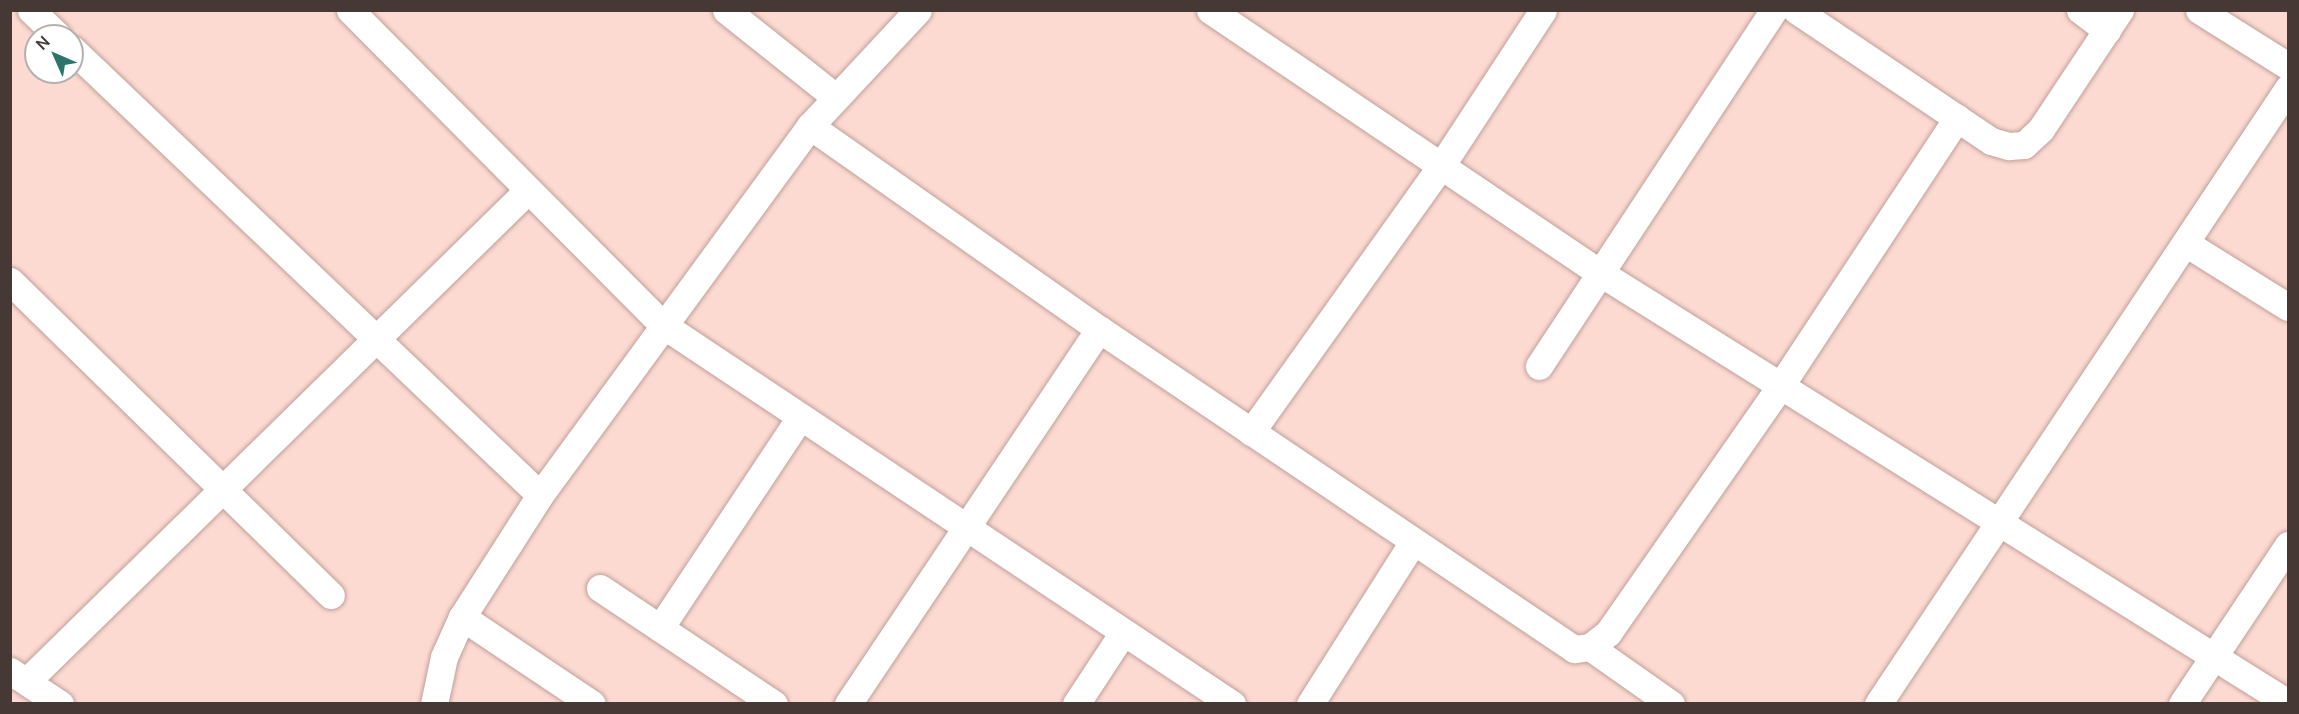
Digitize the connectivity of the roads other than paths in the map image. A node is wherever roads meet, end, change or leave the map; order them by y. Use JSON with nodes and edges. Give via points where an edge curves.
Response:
{"nodes":[{"id":1,"x":31,"y":10,"type":"edge"},
{"id":2,"x":350,"y":10,"type":"edge"},
{"id":3,"x":726,"y":10,"type":"edge"},
{"id":4,"x":918,"y":10,"type":"edge"},
{"id":5,"x":1210,"y":10,"type":"edge"},
{"id":6,"x":1543,"y":10,"type":"edge"},
{"id":7,"x":1774,"y":10,"type":"edge"},
{"id":8,"x":1796,"y":10,"type":"edge"},
{"id":9,"x":2080,"y":10,"type":"edge"},
{"id":10,"x":2199,"y":10,"type":"edge"},
{"id":11,"x":2114,"y":20,"type":"edge"},
{"id":12,"x":46,"y":24,"type":"edge"},
{"id":13,"x":84,"y":60,"type":"edge"},
{"id":14,"x":2289,"y":66,"type":"edge"},
{"id":15,"x":2289,"y":88,"type":"edge"},
{"id":16,"x":834,"y":96,"type":"junction"},
{"id":17,"x":1958,"y":118,"type":"junction"},
{"id":18,"x":810,"y":126,"type":"junction"},
{"id":19,"x":1441,"y":166,"type":"junction"},
{"id":20,"x":528,"y":190,"type":"junction"},
{"id":21,"x":2187,"y":244,"type":"junction"},
{"id":22,"x":1602,"y":274,"type":"junction"},
{"id":23,"x":10,"y":281,"type":"edge"},
{"id":24,"x":2289,"y":307,"type":"edge"},
{"id":25,"x":663,"y":325,"type":"junction"},
{"id":26,"x":1099,"y":329,"type":"junction"},
{"id":27,"x":376,"y":339,"type":"junction"},
{"id":28,"x":1539,"y":366,"type":"dead end"},
{"id":29,"x":1781,"y":385,"type":"junction"},
{"id":30,"x":801,"y":417,"type":"junction"},
{"id":31,"x":1251,"y":432,"type":"junction"},
{"id":32,"x":222,"y":488,"type":"junction"},
{"id":33,"x":540,"y":495,"type":"junction"},
{"id":34,"x":2000,"y":522,"type":"junction"},
{"id":35,"x":965,"y":528,"type":"junction"},
{"id":36,"x":1413,"y":542,"type":"junction"},
{"id":37,"x":2289,"y":545,"type":"edge"},
{"id":38,"x":600,"y":588,"type":"dead end"},
{"id":39,"x":331,"y":595,"type":"dead end"},
{"id":40,"x":462,"y":617,"type":"junction"},
{"id":41,"x":660,"y":628,"type":"junction"},
{"id":42,"x":1122,"y":634,"type":"junction"},
{"id":43,"x":1590,"y":647,"type":"junction"},
{"id":44,"x":2214,"y":655,"type":"junction"},
{"id":45,"x":19,"y":676,"type":"edge"},
{"id":46,"x":2289,"y":703,"type":"edge"},
{"id":47,"x":60,"y":704,"type":"edge"},
{"id":48,"x":434,"y":704,"type":"edge"},
{"id":49,"x":592,"y":704,"type":"edge"},
{"id":50,"x":774,"y":704,"type":"edge"},
{"id":51,"x":848,"y":704,"type":"edge"},
{"id":52,"x":1076,"y":704,"type":"edge"},
{"id":53,"x":1232,"y":704,"type":"edge"},
{"id":54,"x":1310,"y":704,"type":"edge"},
{"id":55,"x":1671,"y":704,"type":"edge"},
{"id":56,"x":1878,"y":704,"type":"edge"},
{"id":57,"x":2182,"y":704,"type":"edge"}],
"edges":[{"from":1,"to":12,"type":"street"},
{"from":2,"to":20,"type":"street"},
{"from":3,"to":16,"type":"street"},
{"from":4,"to":16,"type":"street"},
{"from":5,"to":19,"type":"street"},
{"from":6,"to":19,"type":"street"},
{"from":7,"to":22,"type":"street"},
{"from":8,"to":17,"type":"street"},
{"from":9,"to":11,"type":"street"},
{"from":10,"to":14,"type":"street"},
{"from":11,"to":17,"type":"street","via":[[2041,129],[2025,145],[1991,141]]},
{"from":13,"to":27,"type":"street"},
{"from":15,"to":21,"type":"street"},
{"from":16,"to":18,"type":"street"},
{"from":17,"to":29,"type":"street"},
{"from":18,"to":25,"type":"street"},
{"from":18,"to":26,"type":"street"},
{"from":19,"to":22,"type":"street"},
{"from":19,"to":31,"type":"street"},
{"from":20,"to":25,"type":"street"},
{"from":20,"to":27,"type":"street"},
{"from":21,"to":24,"type":"street"},
{"from":21,"to":34,"type":"street"},
{"from":22,"to":28,"type":"street"},
{"from":22,"to":29,"type":"street"},
{"from":23,"to":32,"type":"street"},
{"from":25,"to":30,"type":"street"},
{"from":25,"to":33,"type":"street"},
{"from":26,"to":31,"type":"street"},
{"from":26,"to":35,"type":"street"},
{"from":27,"to":32,"type":"street"},
{"from":27,"to":33,"type":"street"},
{"from":29,"to":34,"type":"street"},
{"from":29,"to":43,"type":"street","via":[[1608,633]]},
{"from":30,"to":35,"type":"street"},
{"from":30,"to":41,"type":"street"},
{"from":31,"to":36,"type":"street"},
{"from":32,"to":39,"type":"street"},
{"from":32,"to":45,"type":"street"},
{"from":33,"to":40,"type":"street"},
{"from":34,"to":44,"type":"street"},
{"from":34,"to":56,"type":"street"},
{"from":35,"to":42,"type":"street"},
{"from":35,"to":51,"type":"street"},
{"from":36,"to":43,"type":"street","via":[[1557,639],[1574,649]]},
{"from":36,"to":54,"type":"street"},
{"from":37,"to":44,"type":"street"},
{"from":38,"to":41,"type":"street"},
{"from":40,"to":48,"type":"street","via":[[444,657]]},
{"from":40,"to":49,"type":"street"},
{"from":41,"to":50,"type":"street"},
{"from":42,"to":52,"type":"street"},
{"from":42,"to":53,"type":"street"},
{"from":43,"to":55,"type":"street"},
{"from":44,"to":46,"type":"street"},
{"from":44,"to":57,"type":"street"},
{"from":45,"to":47,"type":"street"}]}
